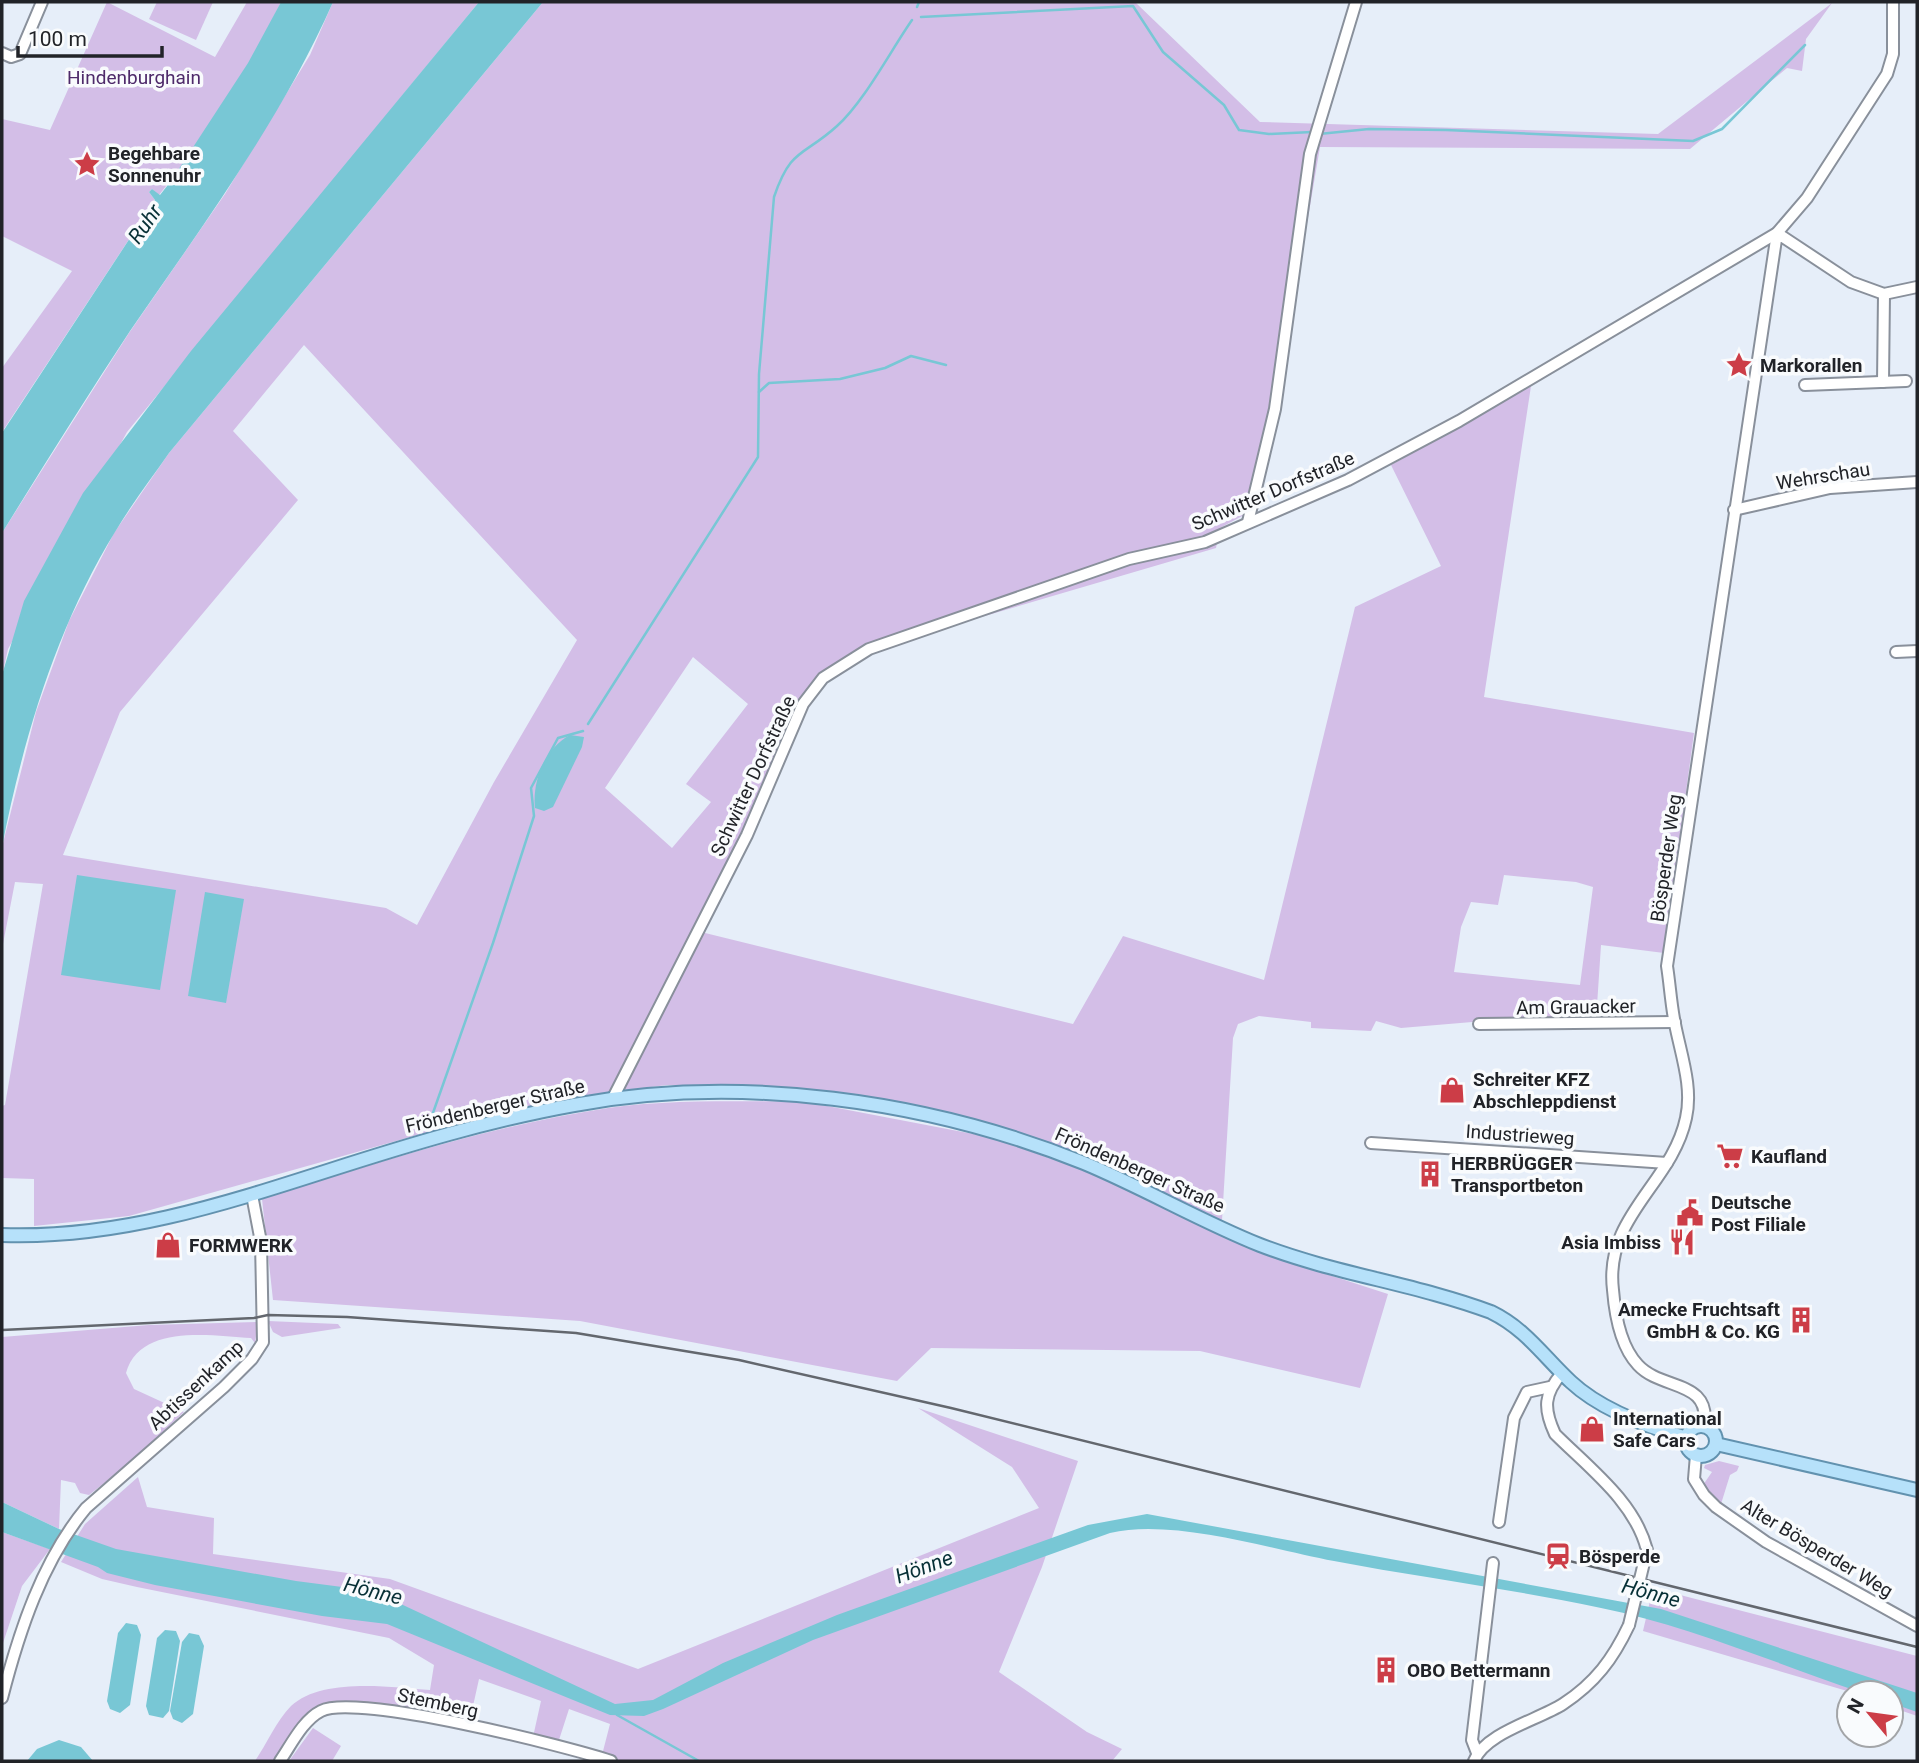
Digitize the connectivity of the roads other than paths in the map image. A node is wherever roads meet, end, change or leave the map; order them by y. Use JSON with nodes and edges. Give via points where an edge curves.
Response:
{"nodes":[{"id":1,"x":43,"y":2,"type":"edge"},
{"id":2,"x":1356,"y":2,"type":"edge"},
{"id":3,"x":1893,"y":2,"type":"edge"},
{"id":4,"x":2,"y":53,"type":"edge"},
{"id":5,"x":1777,"y":233,"type":"junction"},
{"id":6,"x":1917,"y":287,"type":"edge"},
{"id":7,"x":1884,"y":294,"type":"junction"},
{"id":8,"x":1906,"y":381,"type":"dead end"},
{"id":9,"x":1884,"y":382,"type":"junction"},
{"id":10,"x":1805,"y":385,"type":"dead end"},
{"id":11,"x":1917,"y":482,"type":"edge"},
{"id":12,"x":1734,"y":510,"type":"junction"},
{"id":13,"x":1248,"y":522,"type":"junction"},
{"id":14,"x":1917,"y":651,"type":"edge"},
{"id":15,"x":1896,"y":652,"type":"dead end"},
{"id":16,"x":1675,"y":1022,"type":"junction"},
{"id":17,"x":1479,"y":1024,"type":"dead end"},
{"id":18,"x":613,"y":1098,"type":"junction"},
{"id":19,"x":1371,"y":1143,"type":"dead end"},
{"id":20,"x":1667,"y":1163,"type":"junction"},
{"id":21,"x":252,"y":1195,"type":"junction"},
{"id":22,"x":2,"y":1235,"type":"edge"},
{"id":23,"x":1562,"y":1373,"type":"junction"},
{"id":24,"x":1550,"y":1387,"type":"junction"},
{"id":25,"x":1704,"y":1427,"type":"junction"},
{"id":26,"x":1687,"y":1438,"type":"junction"},
{"id":27,"x":1716,"y":1444,"type":"junction"},
{"id":28,"x":1696,"y":1455,"type":"junction"},
{"id":29,"x":1917,"y":1490,"type":"edge"},
{"id":30,"x":1499,"y":1522,"type":"dead end"},
{"id":31,"x":1492,"y":1568,"type":"dead end"},
{"id":32,"x":1917,"y":1626,"type":"edge"},
{"id":33,"x":2,"y":1698,"type":"edge"},
{"id":34,"x":1476,"y":1757,"type":"edge"},
{"id":35,"x":280,"y":1761,"type":"edge"},
{"id":36,"x":611,"y":1761,"type":"edge"}],
"edges":[{"from":1,"to":4,"type":"street","via":[[20,54],[10,57]]},
{"from":2,"to":13,"type":"street","via":[[1314,139],[1300,211],[1275,409]]},
{"from":3,"to":5,"type":"street","name":"Schwitter Dorfstraße","via":[[1893,54],[1888,74],[1807,198]]},
{"from":5,"to":7,"type":"street","via":[[1851,282]]},
{"from":5,"to":12,"type":"street","name":"Bösperder Weg"},
{"from":5,"to":13,"type":"street","name":"Schwitter Dorfstraße","via":[[1416,445]]},
{"from":6,"to":7,"type":"street"},
{"from":7,"to":9,"type":"street"},
{"from":8,"to":9,"type":"street"},
{"from":9,"to":10,"type":"street"},
{"from":11,"to":12,"type":"street","name":"Wehrschau","via":[[1830,488]]},
{"from":12,"to":16,"type":"street","name":"Bösperder Weg","via":[[1667,966]]},
{"from":13,"to":18,"type":"street","name":"Schwitter Dorfstraße","via":[[1205,542],[1129,559],[882,644],[823,678],[803,704],[747,835]]},
{"from":14,"to":15,"type":"street"},
{"from":16,"to":17,"type":"street","name":"Am Grauacker"},
{"from":16,"to":20,"type":"street","name":"Bösperder Weg","via":[[1689,1102],[1684,1129]]},
{"from":18,"to":21,"type":"main road","name":"Fröndenberger Straße","via":[[520,1115],[426,1140]]},
{"from":18,"to":23,"type":"main road","name":"Fröndenberger Straße","via":[[697,1094],[811,1097],[986,1130],[1087,1164],[1263,1246],[1491,1311],[1521,1329]]},
{"from":19,"to":20,"type":"street","name":"Industrieweg"},
{"from":20,"to":25,"type":"street","name":"Bösperder Weg","via":[[1616,1242],[1613,1290],[1630,1354],[1655,1378],[1698,1396],[1705,1407]]},
{"from":21,"to":22,"type":"main road","name":"Fröndenberger Straße","via":[[141,1225],[58,1235]]},
{"from":21,"to":33,"type":"street","name":"Abtissenkamp","via":[[261,1242],[262,1342],[224,1387],[86,1508],[71,1527],[30,1605]]},
{"from":23,"to":24,"type":"street"},
{"from":23,"to":26,"type":"main road","name":"Fröndenberger Straße","via":[[1616,1409]]},
{"from":24,"to":30,"type":"street","via":[[1527,1392],[1514,1418]]},
{"from":24,"to":34,"type":"street","bridge":true,"via":[[1545,1407],[1555,1434],[1629,1510],[1641,1527],[1647,1550],[1629,1625],[1613,1658],[1563,1704],[1484,1744]]},
{"from":25,"to":26,"type":"main road","via":[[1695,1428]]},
{"from":25,"to":27,"type":"main road","via":[[1712,1431]]},
{"from":26,"to":28,"type":"main road","via":[[1688,1448]]},
{"from":27,"to":28,"type":"main road","via":[[1708,1454]]},
{"from":27,"to":29,"type":"main road"},
{"from":28,"to":32,"type":"street","name":"Alter Bösperder Weg","via":[[1694,1479],[1716,1507],[1766,1542]]},
{"from":31,"to":34,"type":"street","via":[[1472,1741]]},
{"from":35,"to":36,"type":"street","name":"Stemberg","via":[[307,1723],[334,1706],[378,1708]]}]}
